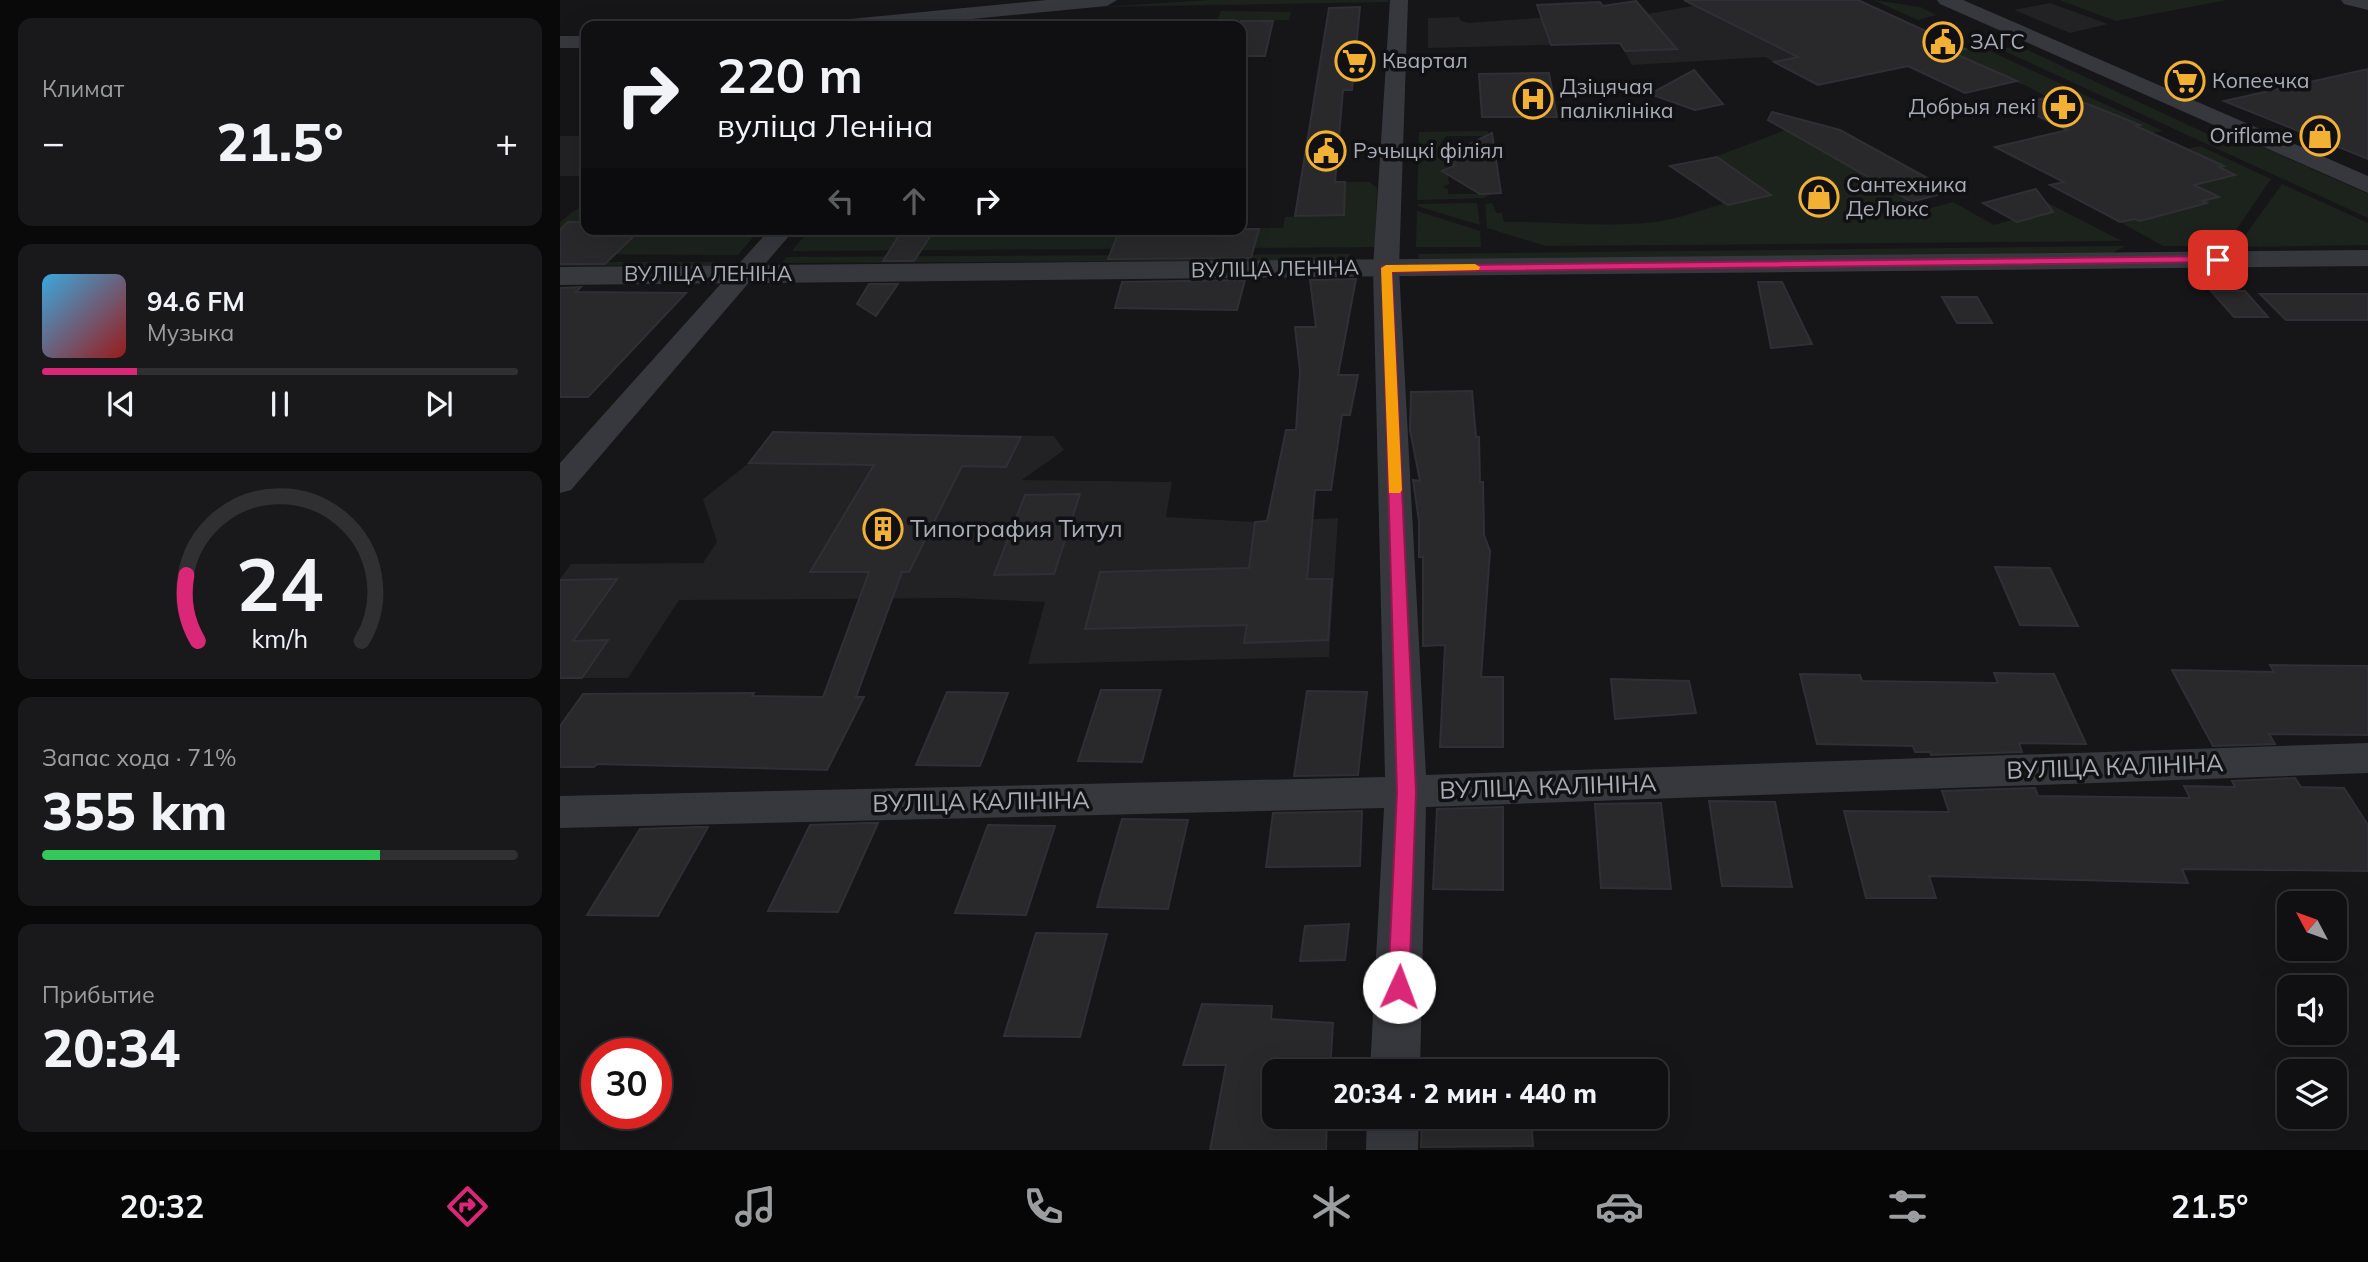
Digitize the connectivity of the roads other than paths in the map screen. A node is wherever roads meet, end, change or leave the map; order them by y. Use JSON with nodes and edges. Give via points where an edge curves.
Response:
{"nodes":[{"id":1,"x":1107,"y":0,"type":"edge"},
{"id":2,"x":1399,"y":0,"type":"edge"},
{"id":3,"x":1947,"y":0,"type":"edge"},
{"id":4,"x":2350,"y":0,"type":"edge"},
{"id":5,"x":2368,"y":5,"type":"edge"},
{"id":6,"x":960,"y":20,"type":"edge"},
{"id":7,"x":940,"y":21,"type":"edge"},
{"id":8,"x":560,"y":42,"type":"edge"},
{"id":9,"x":581,"y":42,"type":"edge"},
{"id":10,"x":2368,"y":185,"type":"edge"},
{"id":11,"x":778,"y":235,"type":"edge"},
{"id":12,"x":2368,"y":258,"type":"edge"},
{"id":13,"x":1386,"y":268,"type":"junction"},
{"id":14,"x":746,"y":274,"type":"junction"},
{"id":15,"x":560,"y":275,"type":"edge"},
{"id":16,"x":560,"y":483,"type":"edge"},
{"id":17,"x":2368,"y":758,"type":"edge"},
{"id":18,"x":1406,"y":792,"type":"junction"},
{"id":19,"x":560,"y":812,"type":"edge"},
{"id":20,"x":1395,"y":1059,"type":"edge"},
{"id":21,"x":1393,"y":1129,"type":"edge"},
{"id":22,"x":1392,"y":1150,"type":"edge"}],
"edges":[{"from":1,"to":6,"type":"street"},
{"from":2,"to":13,"type":"street"},
{"from":3,"to":10,"type":"street"},
{"from":4,"to":5,"type":"street"},
{"from":6,"to":7,"type":"street"},
{"from":8,"to":9,"type":"street"},
{"from":11,"to":14,"type":"street"},
{"from":12,"to":13,"type":"street","name":"ВУЛІЦА ЛЕНІНА"},
{"from":13,"to":14,"type":"street","name":"ВУЛІЦА ЛЕНІНА"},
{"from":13,"to":18,"type":"street"},
{"from":14,"to":15,"type":"street","name":"ВУЛІЦА ЛЕНІНА"},
{"from":14,"to":16,"type":"street"},
{"from":17,"to":18,"type":"street","name":"ВУЛІЦА КАЛІНІНА"},
{"from":18,"to":19,"type":"street","name":"ВУЛІЦА КАЛІНІНА"},
{"from":18,"to":20,"type":"street"},
{"from":21,"to":22,"type":"street"}]}
